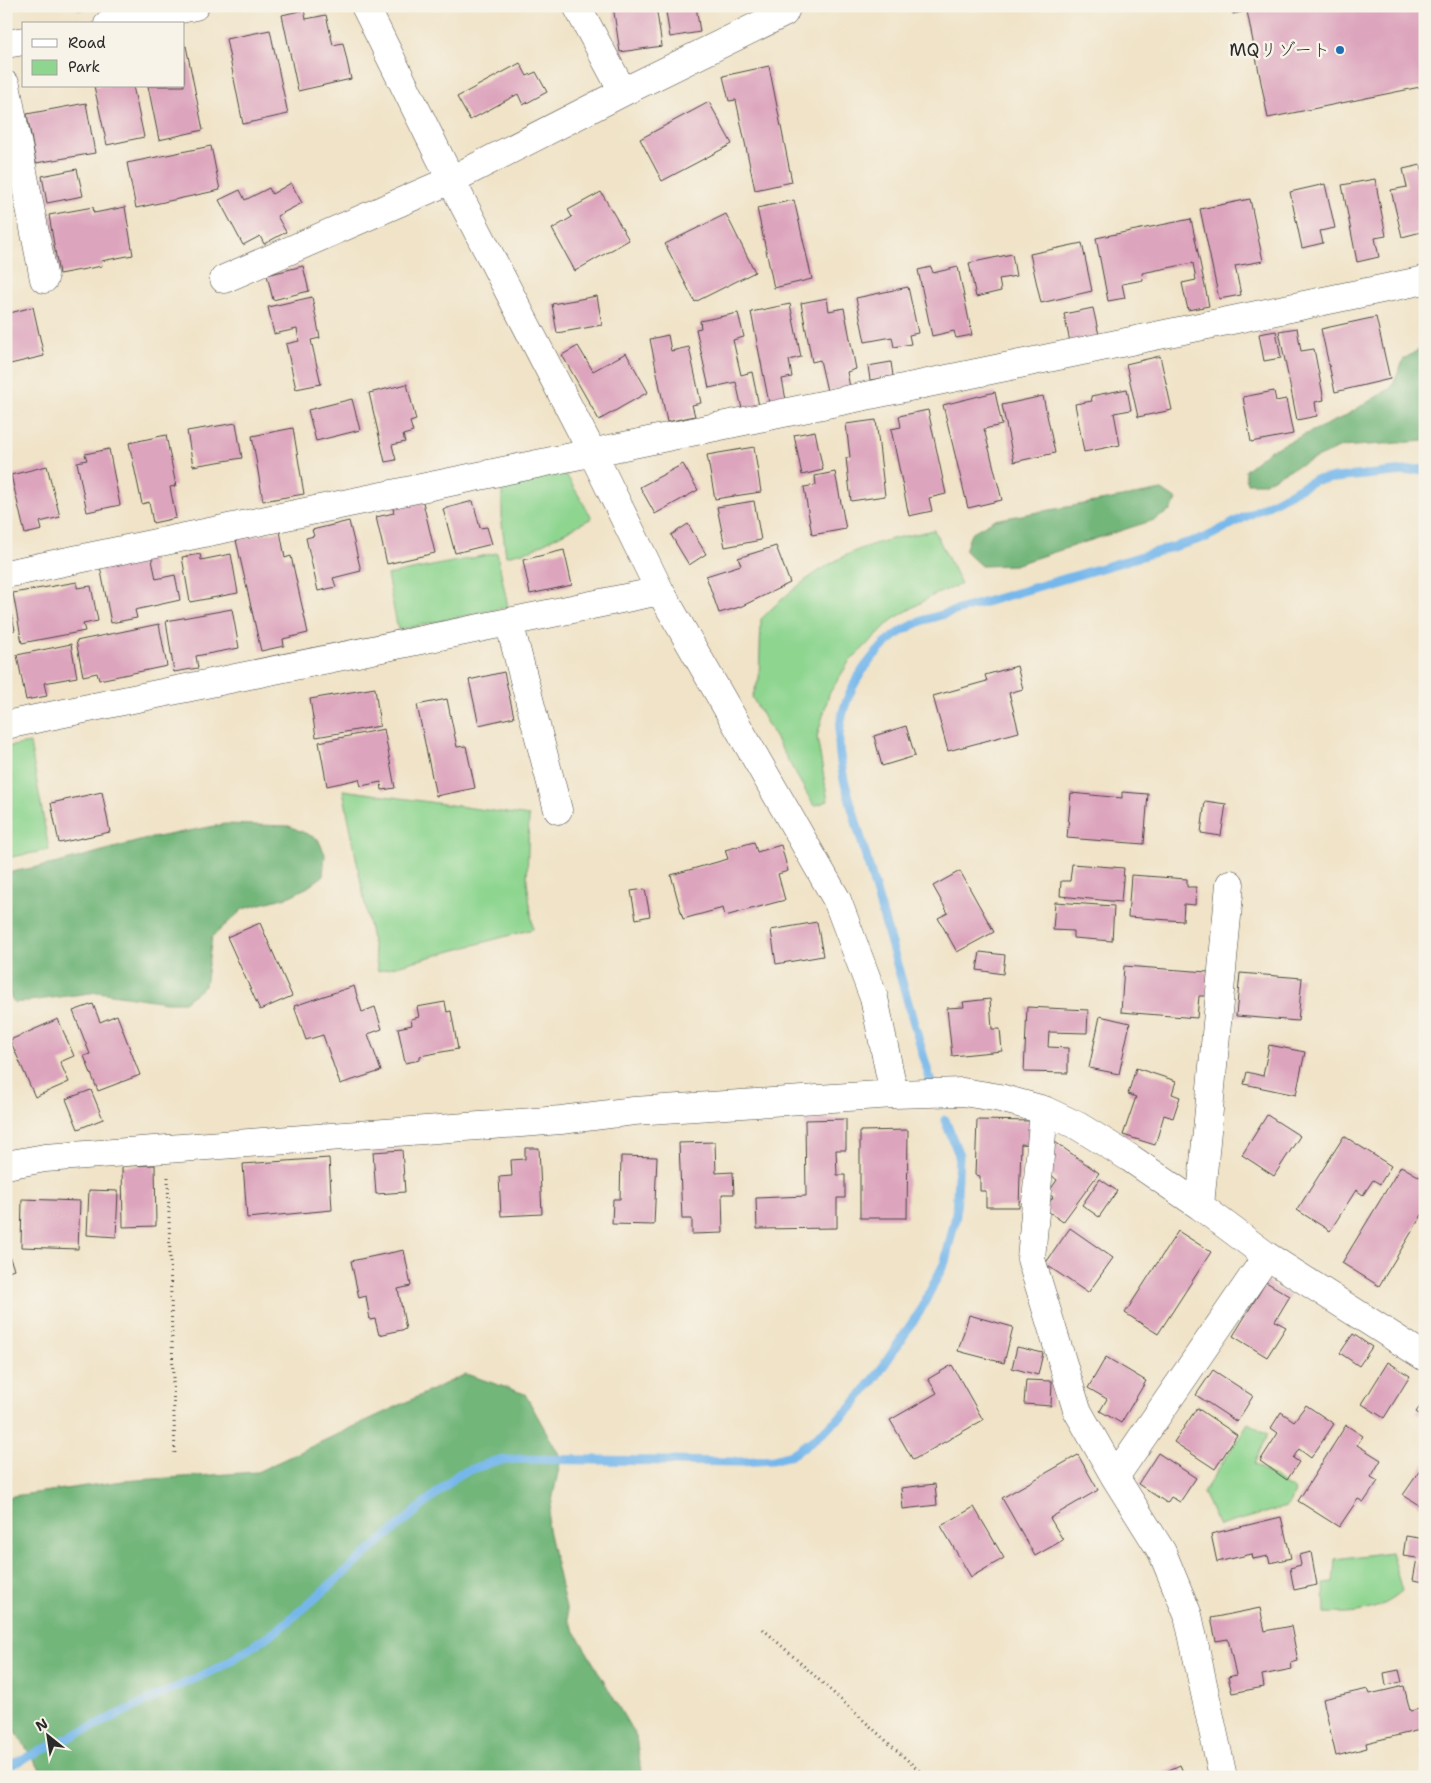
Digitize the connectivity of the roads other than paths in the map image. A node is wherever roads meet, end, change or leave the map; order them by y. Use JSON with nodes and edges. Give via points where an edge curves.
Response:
{"nodes":[{"id":1,"x":195,"y":6,"type":"edge"},
{"id":2,"x":365,"y":6,"type":"edge"},
{"id":3,"x":577,"y":6,"type":"edge"},
{"id":4,"x":787,"y":6,"type":"edge"},
{"id":5,"x":118,"y":22,"type":"edge"},
{"id":6,"x":22,"y":41,"type":"edge"},
{"id":7,"x":6,"y":44,"type":"edge"},
{"id":8,"x":6,"y":85,"type":"edge"},
{"id":9,"x":623,"y":92,"type":"junction"},
{"id":10,"x":451,"y":180,"type":"junction"},
{"id":11,"x":44,"y":279,"type":"dead end"},
{"id":12,"x":224,"y":279,"type":"dead end"},
{"id":13,"x":1425,"y":280,"type":"edge"},
{"id":14,"x":592,"y":452,"type":"junction"},
{"id":15,"x":6,"y":574,"type":"edge"},
{"id":16,"x":660,"y":591,"type":"junction"},
{"id":17,"x":509,"y":622,"type":"junction"},
{"id":18,"x":6,"y":725,"type":"edge"},
{"id":19,"x":558,"y":810,"type":"dead end"},
{"id":20,"x":1230,"y":884,"type":"dead end"},
{"id":21,"x":894,"y":1094,"type":"junction"},
{"id":22,"x":1044,"y":1110,"type":"junction"},
{"id":23,"x":6,"y":1165,"type":"edge"},
{"id":24,"x":1200,"y":1206,"type":"junction"},
{"id":25,"x":1267,"y":1256,"type":"junction"},
{"id":26,"x":1425,"y":1357,"type":"edge"},
{"id":27,"x":1115,"y":1477,"type":"junction"},
{"id":28,"x":1223,"y":1777,"type":"edge"}],
"edges":[{"from":1,"to":5,"type":"street"},
{"from":2,"to":10,"type":"street"},
{"from":3,"to":9,"type":"street"},
{"from":4,"to":9,"type":"street","via":[[784,13]]},
{"from":6,"to":7,"type":"street"},
{"from":8,"to":11,"type":"street"},
{"from":9,"to":10,"type":"street"},
{"from":10,"to":12,"type":"street"},
{"from":10,"to":14,"type":"street"},
{"from":13,"to":14,"type":"street"},
{"from":14,"to":15,"type":"street"},
{"from":14,"to":16,"type":"street"},
{"from":16,"to":17,"type":"street"},
{"from":16,"to":21,"type":"street","via":[[837,900],[874,998]]},
{"from":17,"to":18,"type":"street"},
{"from":17,"to":19,"type":"street"},
{"from":20,"to":24,"type":"street"},
{"from":21,"to":22,"type":"street","via":[[963,1092]]},
{"from":21,"to":23,"type":"street","via":[[634,1111],[562,1120],[45,1158]]},
{"from":22,"to":24,"type":"street","via":[[1078,1126]]},
{"from":22,"to":27,"type":"street","via":[[1031,1260],[1076,1410]]},
{"from":24,"to":25,"type":"street"},
{"from":25,"to":26,"type":"street"},
{"from":25,"to":27,"type":"street"},
{"from":27,"to":28,"type":"street","via":[[1162,1552],[1188,1616]]}]}
